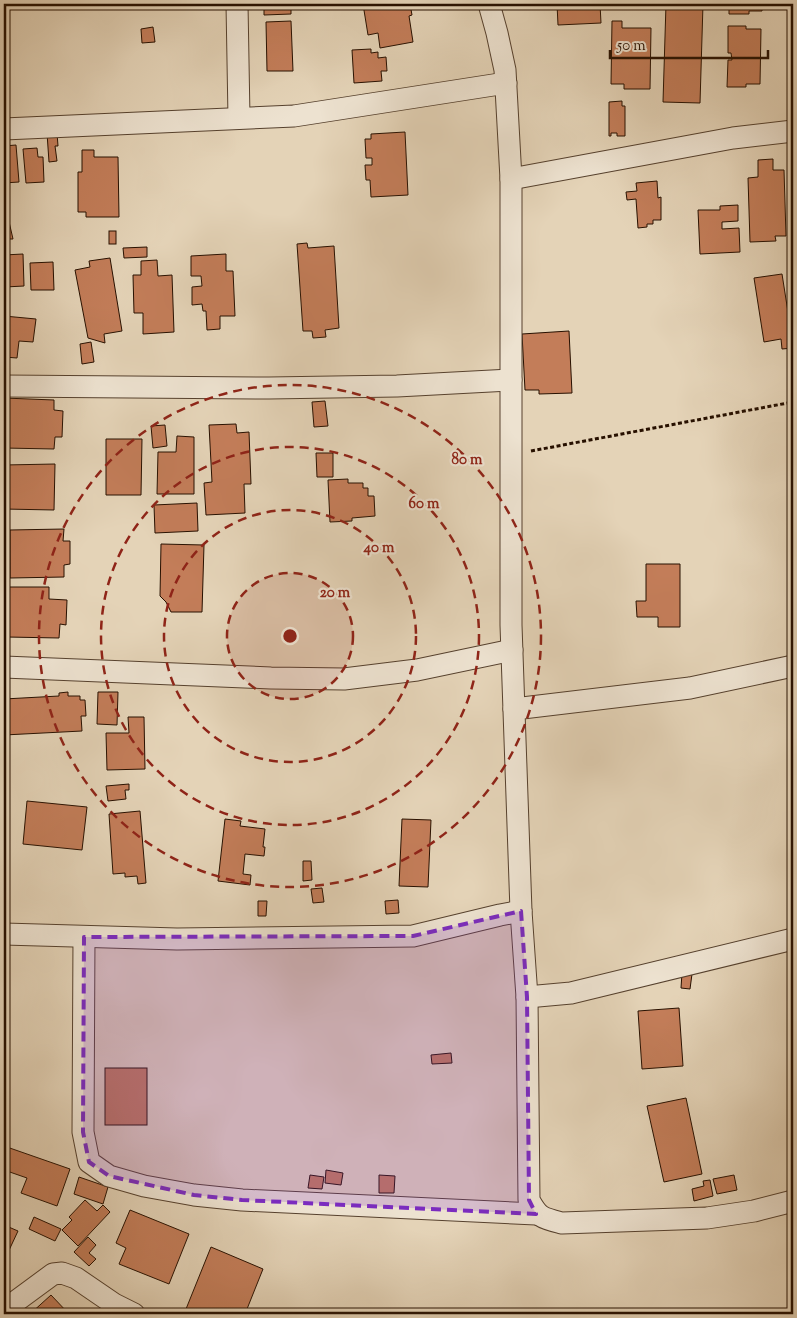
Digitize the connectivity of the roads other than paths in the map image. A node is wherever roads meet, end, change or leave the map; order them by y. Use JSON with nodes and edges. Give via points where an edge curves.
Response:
{"nodes":[{"id":1,"x":237,"y":4,"type":"edge"},
{"id":2,"x":489,"y":4,"type":"edge"},
{"id":3,"x":506,"y":83,"type":"junction"},
{"id":4,"x":238,"y":118,"type":"junction"},
{"id":5,"x":4,"y":129,"type":"edge"},
{"id":6,"x":793,"y":131,"type":"edge"},
{"id":7,"x":511,"y":179,"type":"junction"},
{"id":8,"x":511,"y":380,"type":"junction"},
{"id":9,"x":4,"y":386,"type":"edge"},
{"id":10,"x":512,"y":650,"type":"junction"},
{"id":11,"x":793,"y":666,"type":"edge"},
{"id":12,"x":4,"y":667,"type":"edge"},
{"id":13,"x":514,"y":709,"type":"junction"},
{"id":14,"x":520,"y":911,"type":"junction"},
{"id":15,"x":4,"y":934,"type":"edge"},
{"id":16,"x":84,"y":936,"type":"junction"},
{"id":17,"x":793,"y":939,"type":"edge"},
{"id":18,"x":527,"y":997,"type":"junction"},
{"id":19,"x":793,"y":1201,"type":"edge"},
{"id":20,"x":536,"y":1214,"type":"junction"},
{"id":21,"x":4,"y":1310,"type":"edge"},
{"id":22,"x":134,"y":1314,"type":"edge"}],
"edges":[{"from":1,"to":4,"type":"street"},
{"from":2,"to":3,"type":"street"},
{"from":3,"to":4,"type":"street","via":[[294,116]]},
{"from":3,"to":7,"type":"street"},
{"from":4,"to":5,"type":"street"},
{"from":6,"to":7,"type":"street","via":[[733,138]]},
{"from":7,"to":8,"type":"street"},
{"from":8,"to":9,"type":"street","via":[[270,388]]},
{"from":8,"to":10,"type":"street"},
{"from":10,"to":12,"type":"street","via":[[417,670],[344,679]]},
{"from":10,"to":13,"type":"street"},
{"from":11,"to":13,"type":"street","via":[[690,688]]},
{"from":13,"to":14,"type":"street"},
{"from":14,"to":16,"type":"street","via":[[413,936],[177,939]]},
{"from":14,"to":18,"type":"street"},
{"from":15,"to":16,"type":"street"},
{"from":16,"to":20,"type":"street","via":[[83,1132],[89,1162],[109,1176],[144,1186],[242,1200]]},
{"from":17,"to":18,"type":"street","via":[[571,993]]},
{"from":18,"to":20,"type":"street","via":[[529,1200]]},
{"from":19,"to":20,"type":"street","via":[[708,1218],[562,1223]]},
{"from":21,"to":22,"type":"street","via":[[53,1274],[62,1273],[76,1278]]}]}
